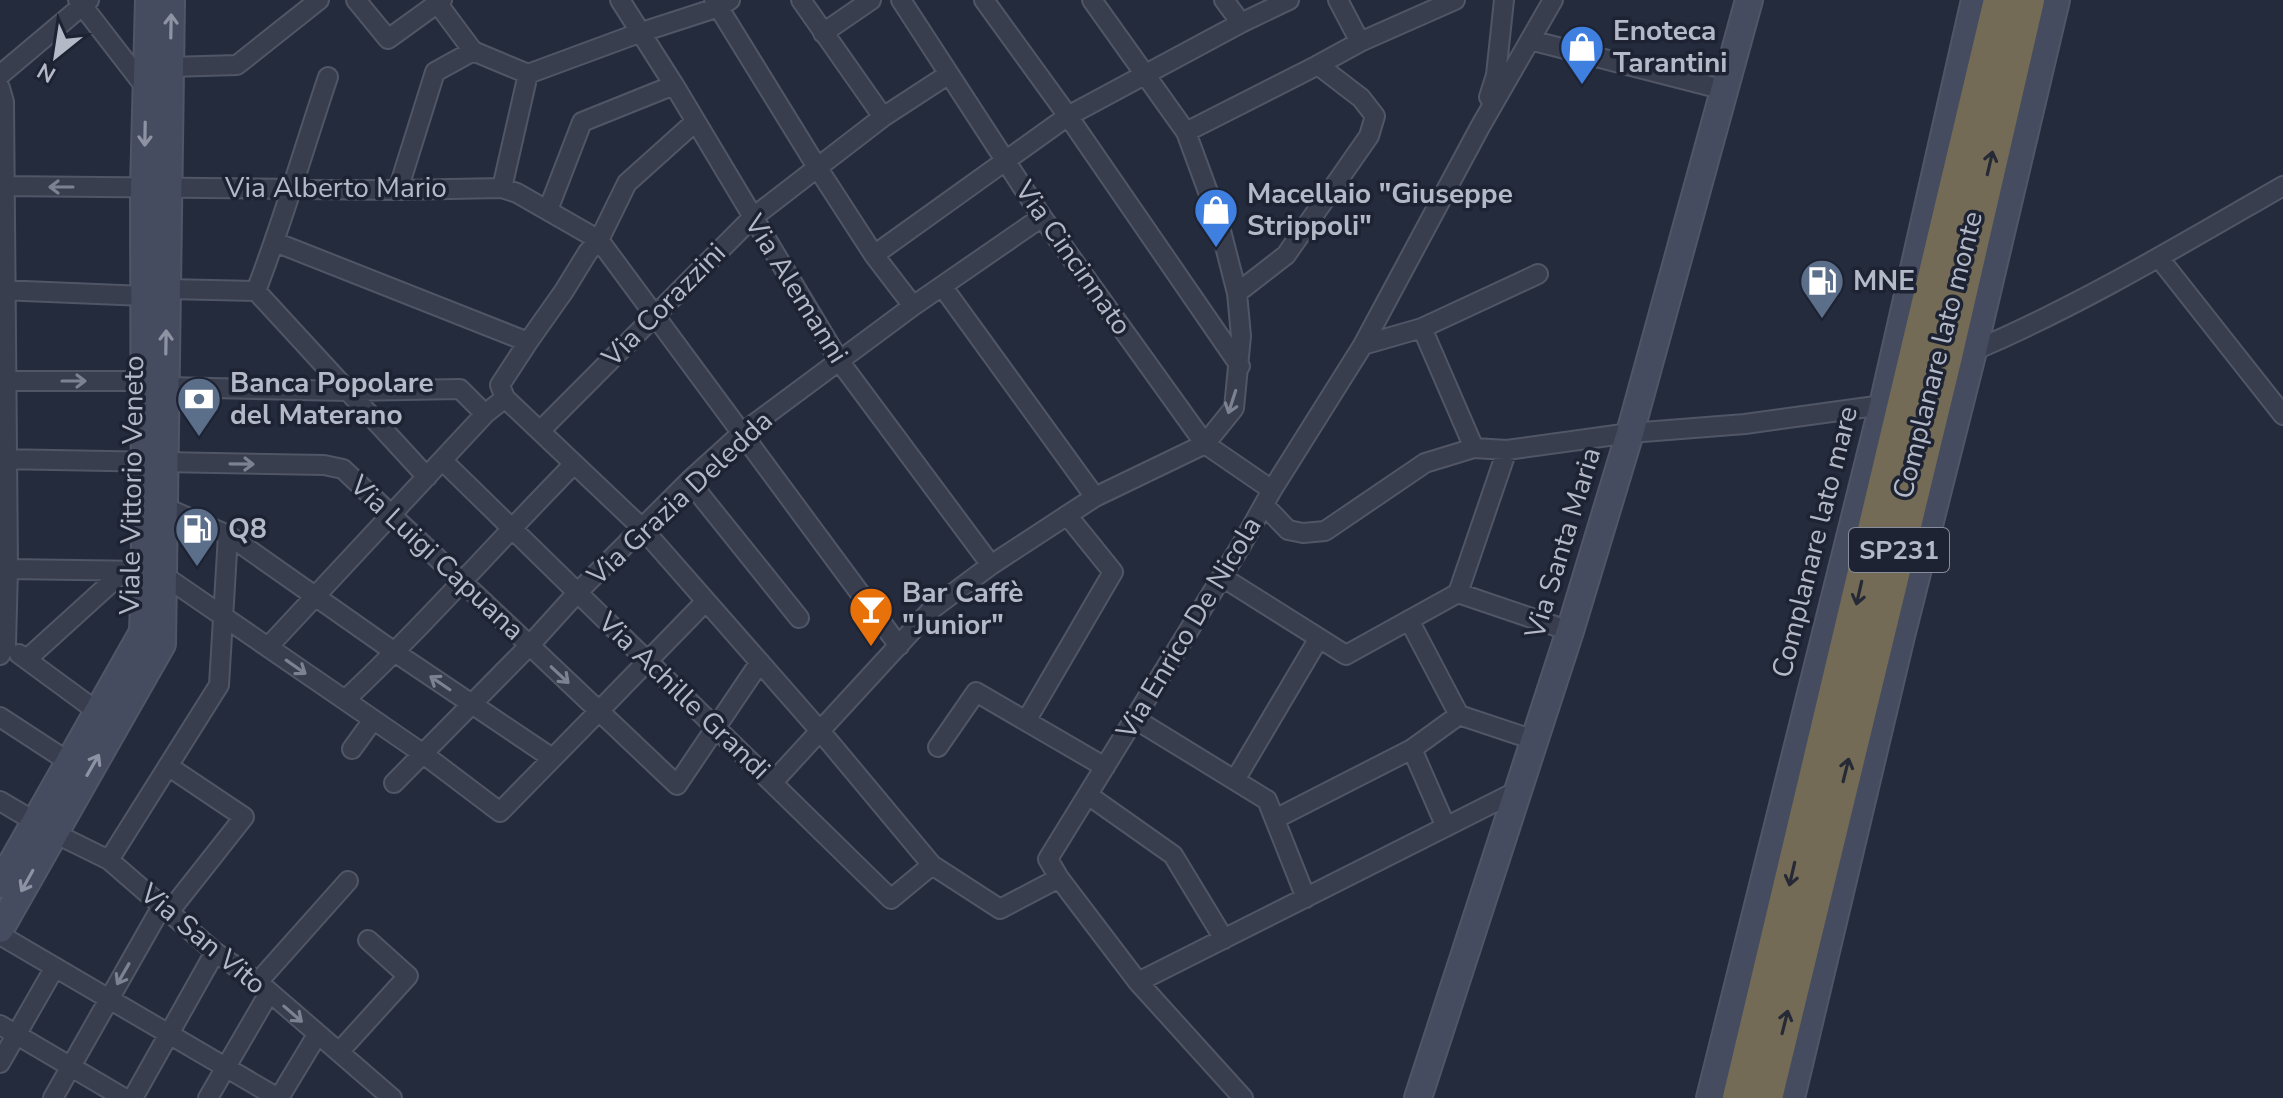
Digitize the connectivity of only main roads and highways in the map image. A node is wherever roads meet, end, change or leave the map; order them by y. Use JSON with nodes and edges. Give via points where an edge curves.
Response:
{"nodes":[{"id":1,"x":2000,"y":0,"type":"edge"},
{"id":2,"x":2028,"y":0,"type":"edge"},
{"id":3,"x":1739,"y":1098,"type":"edge"},
{"id":4,"x":1766,"y":1098,"type":"edge"}],
"edges":[{"from":1,"to":3,"type":"highway","number":"SP231","one_way":true},
{"from":4,"to":2,"type":"highway","number":"SP231","one_way":true}]}
